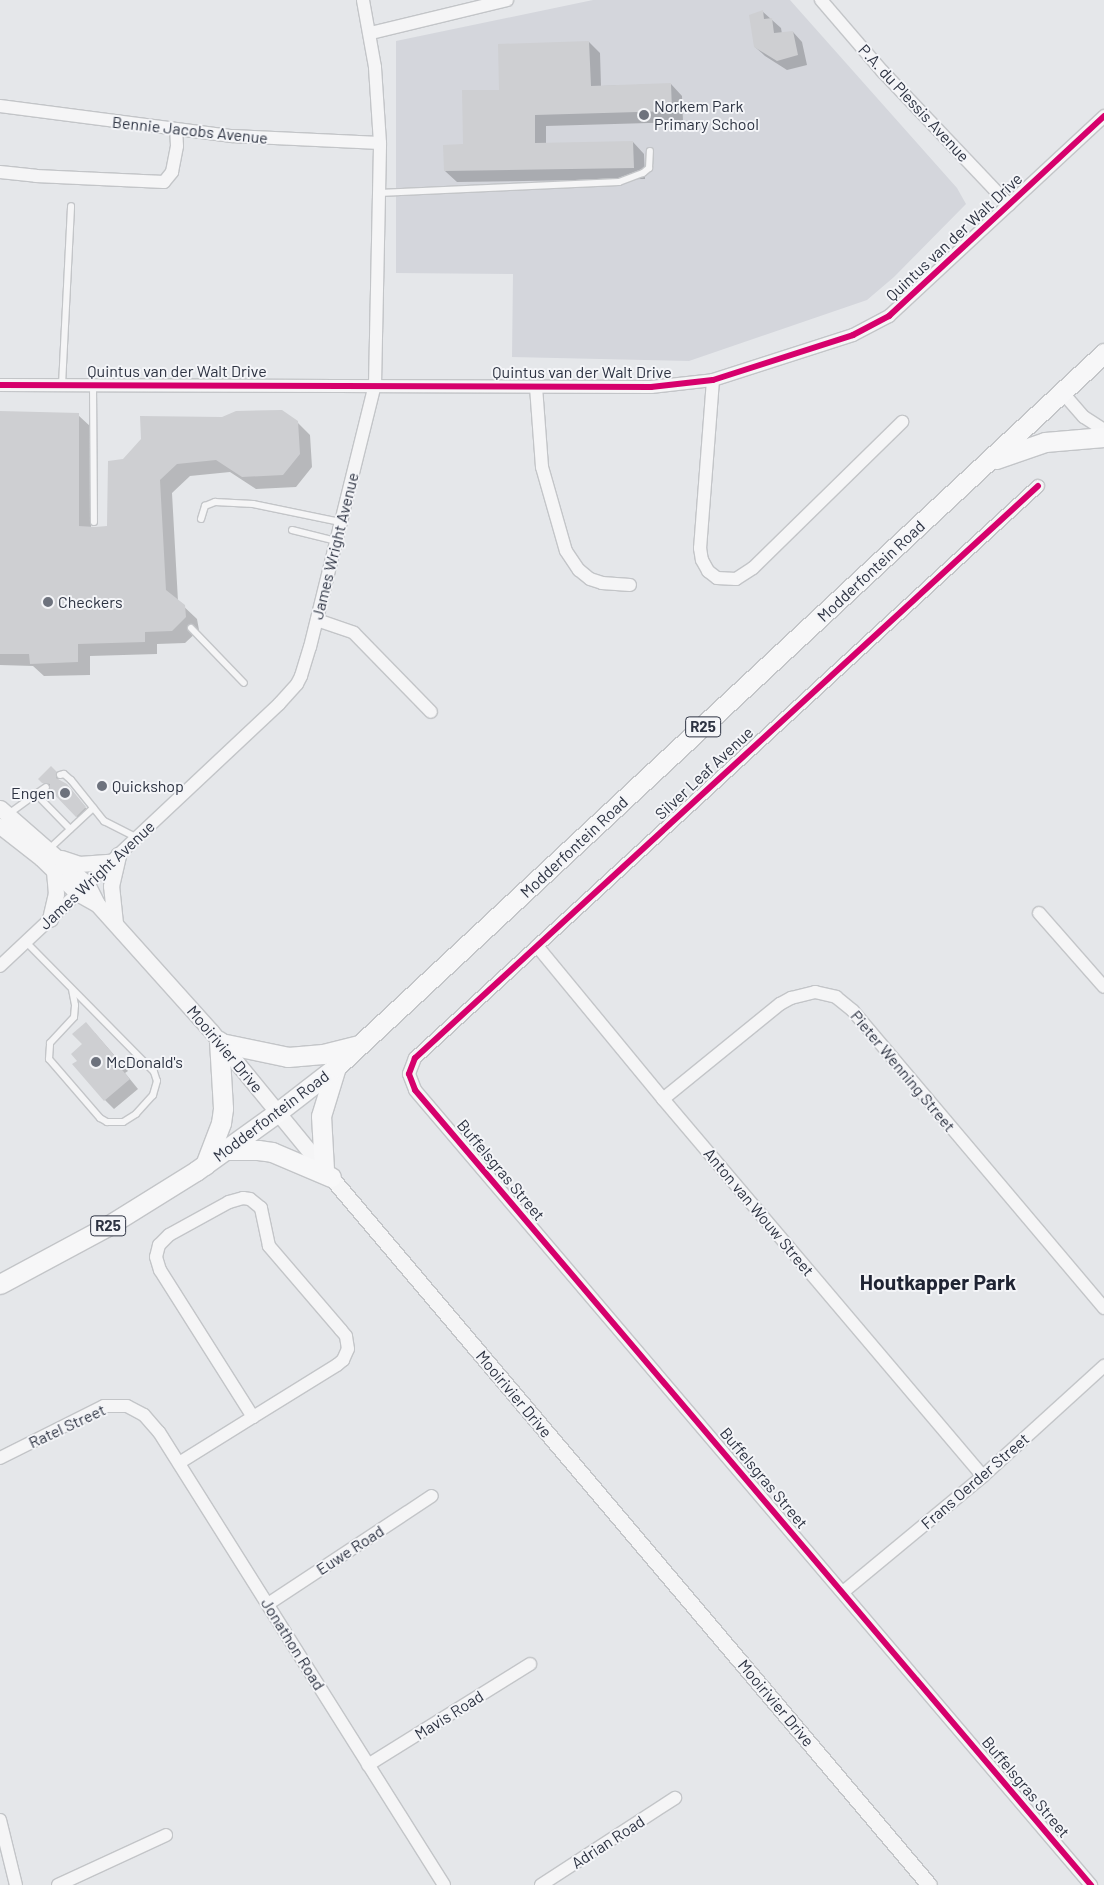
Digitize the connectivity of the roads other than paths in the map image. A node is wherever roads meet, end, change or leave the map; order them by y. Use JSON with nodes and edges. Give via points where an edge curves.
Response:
{"nodes":[{"id":1,"x":363,"y":0,"type":"edge"},
{"id":2,"x":507,"y":0,"type":"edge"},
{"id":3,"x":821,"y":0,"type":"edge"},
{"id":4,"x":371,"y":33,"type":"junction"},
{"id":5,"x":0,"y":106,"type":"edge"},
{"id":6,"x":1104,"y":116,"type":"edge"},
{"id":7,"x":176,"y":129,"type":"junction"},
{"id":8,"x":380,"y":143,"type":"junction"},
{"id":9,"x":650,"y":151,"type":"dead end"},
{"id":10,"x":0,"y":172,"type":"edge"},
{"id":11,"x":379,"y":194,"type":"junction"},
{"id":12,"x":1009,"y":205,"type":"junction"},
{"id":13,"x":71,"y":206,"type":"dead end"},
{"id":14,"x":1104,"y":353,"type":"edge"},
{"id":15,"x":713,"y":380,"type":"junction"},
{"id":16,"x":0,"y":384,"type":"edge"},
{"id":17,"x":62,"y":385,"type":"junction"},
{"id":18,"x":93,"y":385,"type":"junction"},
{"id":19,"x":375,"y":386,"type":"junction"},
{"id":20,"x":536,"y":387,"type":"junction"},
{"id":21,"x":1062,"y":392,"type":"junction"},
{"id":22,"x":902,"y":422,"type":"dead end"},
{"id":23,"x":1104,"y":430,"type":"edge"},
{"id":24,"x":1104,"y":437,"type":"edge"},
{"id":25,"x":984,"y":464,"type":"junction"},
{"id":26,"x":1038,"y":486,"type":"dead end"},
{"id":27,"x":201,"y":519,"type":"dead end"},
{"id":28,"x":94,"y":522,"type":"dead end"},
{"id":29,"x":340,"y":522,"type":"junction"},
{"id":30,"x":292,"y":530,"type":"dead end"},
{"id":31,"x":336,"y":540,"type":"junction"},
{"id":32,"x":630,"y":585,"type":"dead end"},
{"id":33,"x":317,"y":620,"type":"junction"},
{"id":34,"x":191,"y":628,"type":"dead end"},
{"id":35,"x":244,"y":683,"type":"dead end"},
{"id":36,"x":432,"y":712,"type":"dead end"},
{"id":37,"x":60,"y":775,"type":"dead end"},
{"id":38,"x":46,"y":787,"type":"dead end"},
{"id":39,"x":36,"y":794,"type":"junction"},
{"id":40,"x":93,"y":808,"type":"junction"},
{"id":41,"x":2,"y":817,"type":"edge"},
{"id":42,"x":70,"y":829,"type":"junction"},
{"id":43,"x":137,"y":838,"type":"junction"},
{"id":44,"x":48,"y":854,"type":"junction"},
{"id":45,"x":114,"y":858,"type":"junction"},
{"id":46,"x":54,"y":871,"type":"junction"},
{"id":47,"x":82,"y":888,"type":"junction"},
{"id":48,"x":1039,"y":913,"type":"dead end"},
{"id":49,"x":50,"y":919,"type":"junction"},
{"id":50,"x":115,"y":923,"type":"junction"},
{"id":51,"x":26,"y":942,"type":"junction"},
{"id":52,"x":537,"y":946,"type":"junction"},
{"id":53,"x":0,"y":966,"type":"edge"},
{"id":54,"x":1104,"y":987,"type":"edge"},
{"id":55,"x":72,"y":990,"type":"junction"},
{"id":56,"x":220,"y":1042,"type":"junction"},
{"id":57,"x":360,"y":1045,"type":"junction"},
{"id":58,"x":336,"y":1067,"type":"junction"},
{"id":59,"x":415,"y":1090,"type":"joint"},
{"id":60,"x":663,"y":1099,"type":"junction"},
{"id":61,"x":278,"y":1112,"type":"junction"},
{"id":62,"x":226,"y":1150,"type":"junction"},
{"id":63,"x":205,"y":1165,"type":"junction"},
{"id":64,"x":328,"y":1173,"type":"junction"},
{"id":65,"x":0,"y":1284,"type":"edge"},
{"id":66,"x":1104,"y":1308,"type":"edge"},
{"id":67,"x":1104,"y":1366,"type":"edge"},
{"id":68,"x":136,"y":1409,"type":"joint"},
{"id":69,"x":253,"y":1417,"type":"junction"},
{"id":70,"x":0,"y":1458,"type":"edge"},
{"id":71,"x":178,"y":1463,"type":"junction"},
{"id":72,"x":983,"y":1476,"type":"junction"},
{"id":73,"x":432,"y":1496,"type":"dead end"},
{"id":74,"x":843,"y":1592,"type":"junction"},
{"id":75,"x":268,"y":1604,"type":"junction"},
{"id":76,"x":530,"y":1664,"type":"dead end"},
{"id":77,"x":368,"y":1766,"type":"junction"},
{"id":78,"x":675,"y":1798,"type":"dead end"},
{"id":79,"x":0,"y":1820,"type":"edge"},
{"id":80,"x":166,"y":1835,"type":"dead end"},
{"id":81,"x":3,"y":1849,"type":"edge"},
{"id":82,"x":16,"y":1885,"type":"edge"},
{"id":83,"x":58,"y":1885,"type":"edge"},
{"id":84,"x":444,"y":1885,"type":"edge"},
{"id":85,"x":541,"y":1885,"type":"edge"},
{"id":86,"x":929,"y":1885,"type":"edge"},
{"id":87,"x":1092,"y":1885,"type":"edge"}],
"edges":[{"from":1,"to":4,"type":"street","name":"James Wright Avenue"},
{"from":2,"to":4,"type":"street"},
{"from":3,"to":12,"type":"street","name":"P.A. du Plessis Avenue","via":[[883,72]]},
{"from":4,"to":8,"type":"street","name":"James Wright Avenue"},
{"from":5,"to":7,"type":"street","name":"Bennie Jacobs Avenue"},
{"from":6,"to":12,"type":"street","name":"Quintus van der Walt Drive"},
{"from":7,"to":8,"type":"street","name":"Bennie Jacobs Avenue","via":[[232,136]]},
{"from":7,"to":10,"type":"street","via":[[177,146],[172,172],[164,182]]},
{"from":8,"to":11,"type":"street","name":"James Wright Avenue"},
{"from":9,"to":11,"type":"lane","via":[[649,168],[619,182]]},
{"from":11,"to":19,"type":"street","name":"James Wright Avenue"},
{"from":12,"to":15,"type":"street","name":"Quintus van der Walt Drive","via":[[889,316],[853,334]]},
{"from":13,"to":17,"type":"lane"},
{"from":14,"to":21,"type":"main road","name":"Modderfontein Road","number":"R25"},
{"from":15,"to":20,"type":"street","name":"Quintus van der Walt Drive","via":[[651,388]]},
{"from":15,"to":22,"type":"street","via":[[700,548],[708,571],[723,580],[736,580],[753,568]]},
{"from":16,"to":17,"type":"street","name":"Quintus van der Walt Drive"},
{"from":17,"to":18,"type":"street","name":"Quintus van der Walt Drive"},
{"from":18,"to":19,"type":"street","name":"Quintus van der Walt Drive"},
{"from":18,"to":28,"type":"lane"},
{"from":19,"to":20,"type":"street","name":"Quintus van der Walt Drive"},
{"from":19,"to":29,"type":"street","name":"James Wright Avenue"},
{"from":20,"to":32,"type":"street","via":[[542,466],[566,551],[590,579],[602,584]]},
{"from":21,"to":23,"type":"street","via":[[1084,417]]},
{"from":21,"to":25,"type":"main road","name":"Modderfontein Road","number":"R25"},
{"from":24,"to":25,"type":"main road","via":[[1045,442]]},
{"from":25,"to":57,"type":"main road","name":"Modderfontein Road","number":"R25"},
{"from":26,"to":52,"type":"street","name":"Silver Leaf Avenue"},
{"from":27,"to":29,"type":"lane","via":[[205,506],[214,502],[253,504]]},
{"from":29,"to":31,"type":"street","name":"James Wright Avenue"},
{"from":30,"to":31,"type":"lane"},
{"from":31,"to":33,"type":"street","name":"James Wright Avenue"},
{"from":33,"to":36,"type":"street","via":[[354,633]]},
{"from":33,"to":43,"type":"street","name":"James Wright Avenue","via":[[297,684]]},
{"from":34,"to":35,"type":"lane"},
{"from":37,"to":40,"type":"lane","via":[[64,774],[71,780]]},
{"from":38,"to":39,"type":"lane"},
{"from":39,"to":41,"type":"lane"},
{"from":39,"to":42,"type":"lane"},
{"from":40,"to":42,"type":"lane"},
{"from":40,"to":43,"type":"lane","via":[[104,821]]},
{"from":41,"to":44,"type":"street","name":"Mooirivier Drive"},
{"from":42,"to":44,"type":"lane"},
{"from":43,"to":45,"type":"street","name":"James Wright Avenue"},
{"from":44,"to":45,"type":"street","via":[[78,864]]},
{"from":44,"to":46,"type":"street","name":"Mooirivier Drive"},
{"from":44,"to":47,"type":"street","name":"Mooirivier Drive"},
{"from":45,"to":47,"type":"street","name":"James Wright Avenue"},
{"from":45,"to":50,"type":"street","via":[[111,886]]},
{"from":46,"to":47,"type":"street","name":"Mooirivier Drive"},
{"from":46,"to":49,"type":"street","via":[[56,894]]},
{"from":47,"to":49,"type":"street","name":"James Wright Avenue"},
{"from":47,"to":50,"type":"street","name":"Mooirivier Drive"},
{"from":48,"to":54,"type":"street"},
{"from":49,"to":51,"type":"street","name":"James Wright Avenue"},
{"from":50,"to":56,"type":"street","name":"Mooirivier Drive"},
{"from":51,"to":53,"type":"street","name":"James Wright Avenue"},
{"from":51,"to":55,"type":"lane"},
{"from":52,"to":59,"type":"street","name":"Silver Leaf Avenue","via":[[415,1058],[409,1074]]},
{"from":52,"to":60,"type":"street","name":"Anton van Wouw Street"},
{"from":55,"to":55,"type":"lane","via":[[154,1072],[153,1095],[136,1114],[123,1122],[107,1122],[100,1118],[49,1059],[50,1043],[74,1017]]},
{"from":56,"to":57,"type":"main road","via":[[288,1057],[323,1054]]},
{"from":56,"to":61,"type":"street","name":"Mooirivier Drive"},
{"from":56,"to":63,"type":"main road","via":[[223,1108]]},
{"from":57,"to":58,"type":"main road","name":"Modderfontein Road","number":"R25"},
{"from":58,"to":61,"type":"main road","name":"Modderfontein Road","number":"R25"},
{"from":58,"to":64,"type":"main road","via":[[321,1116]]},
{"from":59,"to":74,"type":"street","name":"Buffelsgras Street"},
{"from":60,"to":66,"type":"street","name":"Pieter Wenning Street","via":[[780,1004],[814,992],[836,996],[853,1011]]},
{"from":60,"to":72,"type":"street","name":"Anton van Wouw Street"},
{"from":61,"to":62,"type":"main road","name":"Modderfontein Road","number":"R25"},
{"from":61,"to":64,"type":"street","name":"Mooirivier Drive"},
{"from":62,"to":63,"type":"main road","name":"Modderfontein Road","number":"R25"},
{"from":62,"to":64,"type":"main road","via":[[272,1152]]},
{"from":63,"to":65,"type":"main road","name":"Modderfontein Road","number":"R25","via":[[106,1227]]},
{"from":64,"to":86,"type":"street","name":"Mooirivier Drive"},
{"from":67,"to":72,"type":"street","name":"Frans Oerder Street"},
{"from":68,"to":70,"type":"street","name":"Ratel Street","via":[[104,1406]]},
{"from":68,"to":71,"type":"street","name":"Jonathon Road","via":[[152,1422]]},
{"from":69,"to":69,"type":"street","via":[[157,1263],[156,1250],[169,1235],[236,1198],[256,1203],[263,1214],[269,1246],[342,1330],[348,1342],[347,1354],[337,1365]]},
{"from":69,"to":71,"type":"street"},
{"from":71,"to":75,"type":"street","name":"Jonathon Road"},
{"from":72,"to":74,"type":"street","name":"Frans Oerder Street"},
{"from":73,"to":75,"type":"street","name":"Euwe Road"},
{"from":74,"to":87,"type":"street","name":"Buffelsgras Street"},
{"from":75,"to":77,"type":"street","name":"Jonathon Road"},
{"from":76,"to":77,"type":"street","name":"Mavis Road"},
{"from":77,"to":84,"type":"street","name":"Jonathon Road"},
{"from":78,"to":85,"type":"street","name":"Adrian Road"},
{"from":79,"to":81,"type":"street"},
{"from":80,"to":83,"type":"street"},
{"from":81,"to":82,"type":"street"}]}
